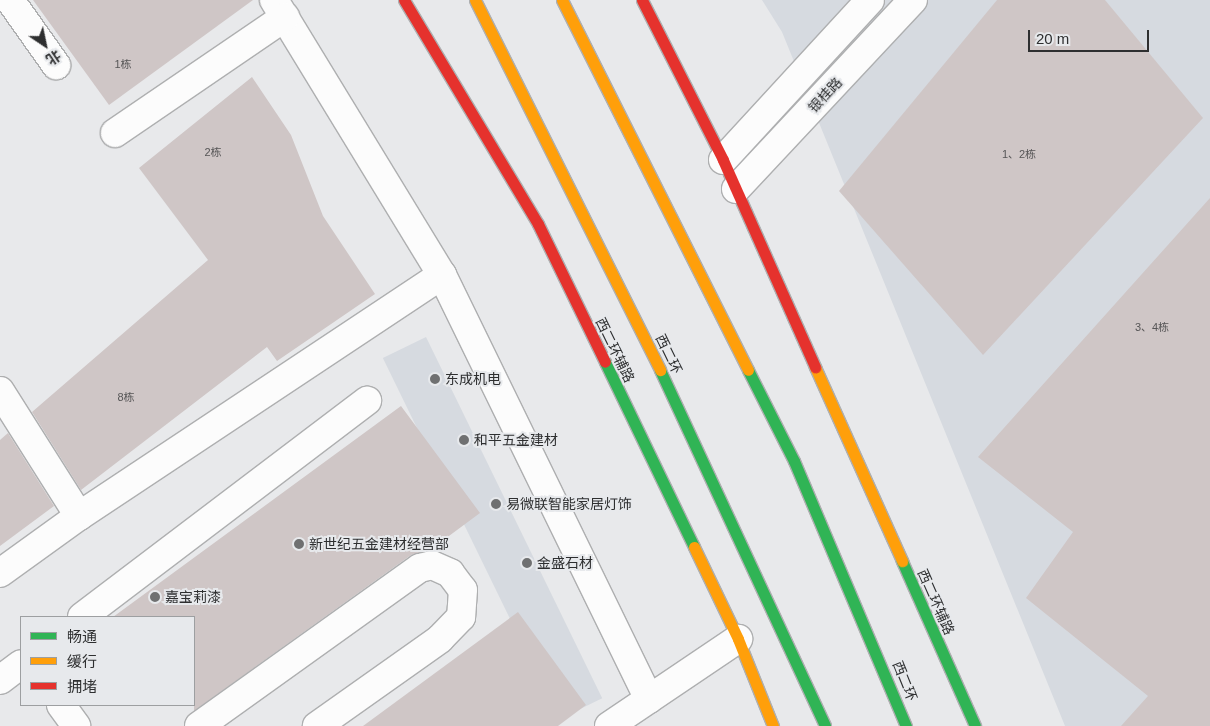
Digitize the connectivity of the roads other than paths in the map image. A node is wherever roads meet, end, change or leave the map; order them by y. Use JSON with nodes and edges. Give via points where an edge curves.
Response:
{"nodes":[{"id":1,"x":10,"y":0,"type":"edge"},
{"id":2,"x":404,"y":0,"type":"edge"},
{"id":3,"x":475,"y":0,"type":"edge"},
{"id":4,"x":562,"y":0,"type":"edge"},
{"id":5,"x":642,"y":0,"type":"edge"},
{"id":6,"x":870,"y":0,"type":"edge"},
{"id":7,"x":914,"y":0,"type":"edge"},
{"id":8,"x":279,"y":8,"type":"edge"},
{"id":9,"x":56,"y":65,"type":"dead end"},
{"id":10,"x":115,"y":133,"type":"dead end"},
{"id":11,"x":723,"y":160,"type":"junction"},
{"id":12,"x":736,"y":189,"type":"junction"},
{"id":13,"x":442,"y":275,"type":"junction"},
{"id":14,"x":0,"y":391,"type":"edge"},
{"id":15,"x":367,"y":401,"type":"dead end"},
{"id":16,"x":79,"y":516,"type":"junction"},
{"id":17,"x":0,"y":573,"type":"edge"},
{"id":18,"x":83,"y":616,"type":"edge"},
{"id":19,"x":738,"y":639,"type":"junction"},
{"id":20,"x":20,"y":665,"type":"edge"},
{"id":21,"x":0,"y":680,"type":"edge"},
{"id":22,"x":649,"y":699,"type":"junction"},
{"id":23,"x":61,"y":706,"type":"edge"},
{"id":24,"x":76,"y":726,"type":"edge"},
{"id":25,"x":199,"y":726,"type":"edge"},
{"id":26,"x":317,"y":726,"type":"edge"},
{"id":27,"x":609,"y":726,"type":"edge"},
{"id":28,"x":773,"y":726,"type":"edge"},
{"id":29,"x":825,"y":726,"type":"edge"},
{"id":30,"x":906,"y":726,"type":"edge"},
{"id":31,"x":975,"y":726,"type":"edge"}],
"edges":[{"from":1,"to":9,"type":"street"},
{"from":2,"to":19,"type":"main road","name":"西二环辅路","via":[[538,224]]},
{"from":3,"to":29,"type":"main road","name":"西二环","via":[[694,439]]},
{"from":4,"to":30,"type":"main road","name":"西二环","via":[[794,460]]},
{"from":5,"to":11,"type":"main road","name":"西二环辅路"},
{"from":6,"to":11,"type":"street"},
{"from":7,"to":12,"type":"street","name":"银桂路"},
{"from":8,"to":10,"type":"street"},
{"from":8,"to":13,"type":"street"},
{"from":11,"to":12,"type":"main road","name":"西二环辅路"},
{"from":12,"to":31,"type":"main road","name":"西二环辅路"},
{"from":13,"to":16,"type":"street"},
{"from":13,"to":22,"type":"street"},
{"from":14,"to":16,"type":"street"},
{"from":15,"to":18,"type":"street"},
{"from":16,"to":17,"type":"street"},
{"from":19,"to":22,"type":"street"},
{"from":19,"to":28,"type":"main road","name":"西二环辅路"},
{"from":20,"to":21,"type":"street"},
{"from":22,"to":27,"type":"street"},
{"from":23,"to":24,"type":"street"},
{"from":25,"to":26,"type":"street","via":[[420,568],[432,565],[450,573],[463,590],[461,617],[440,638]]}]}
